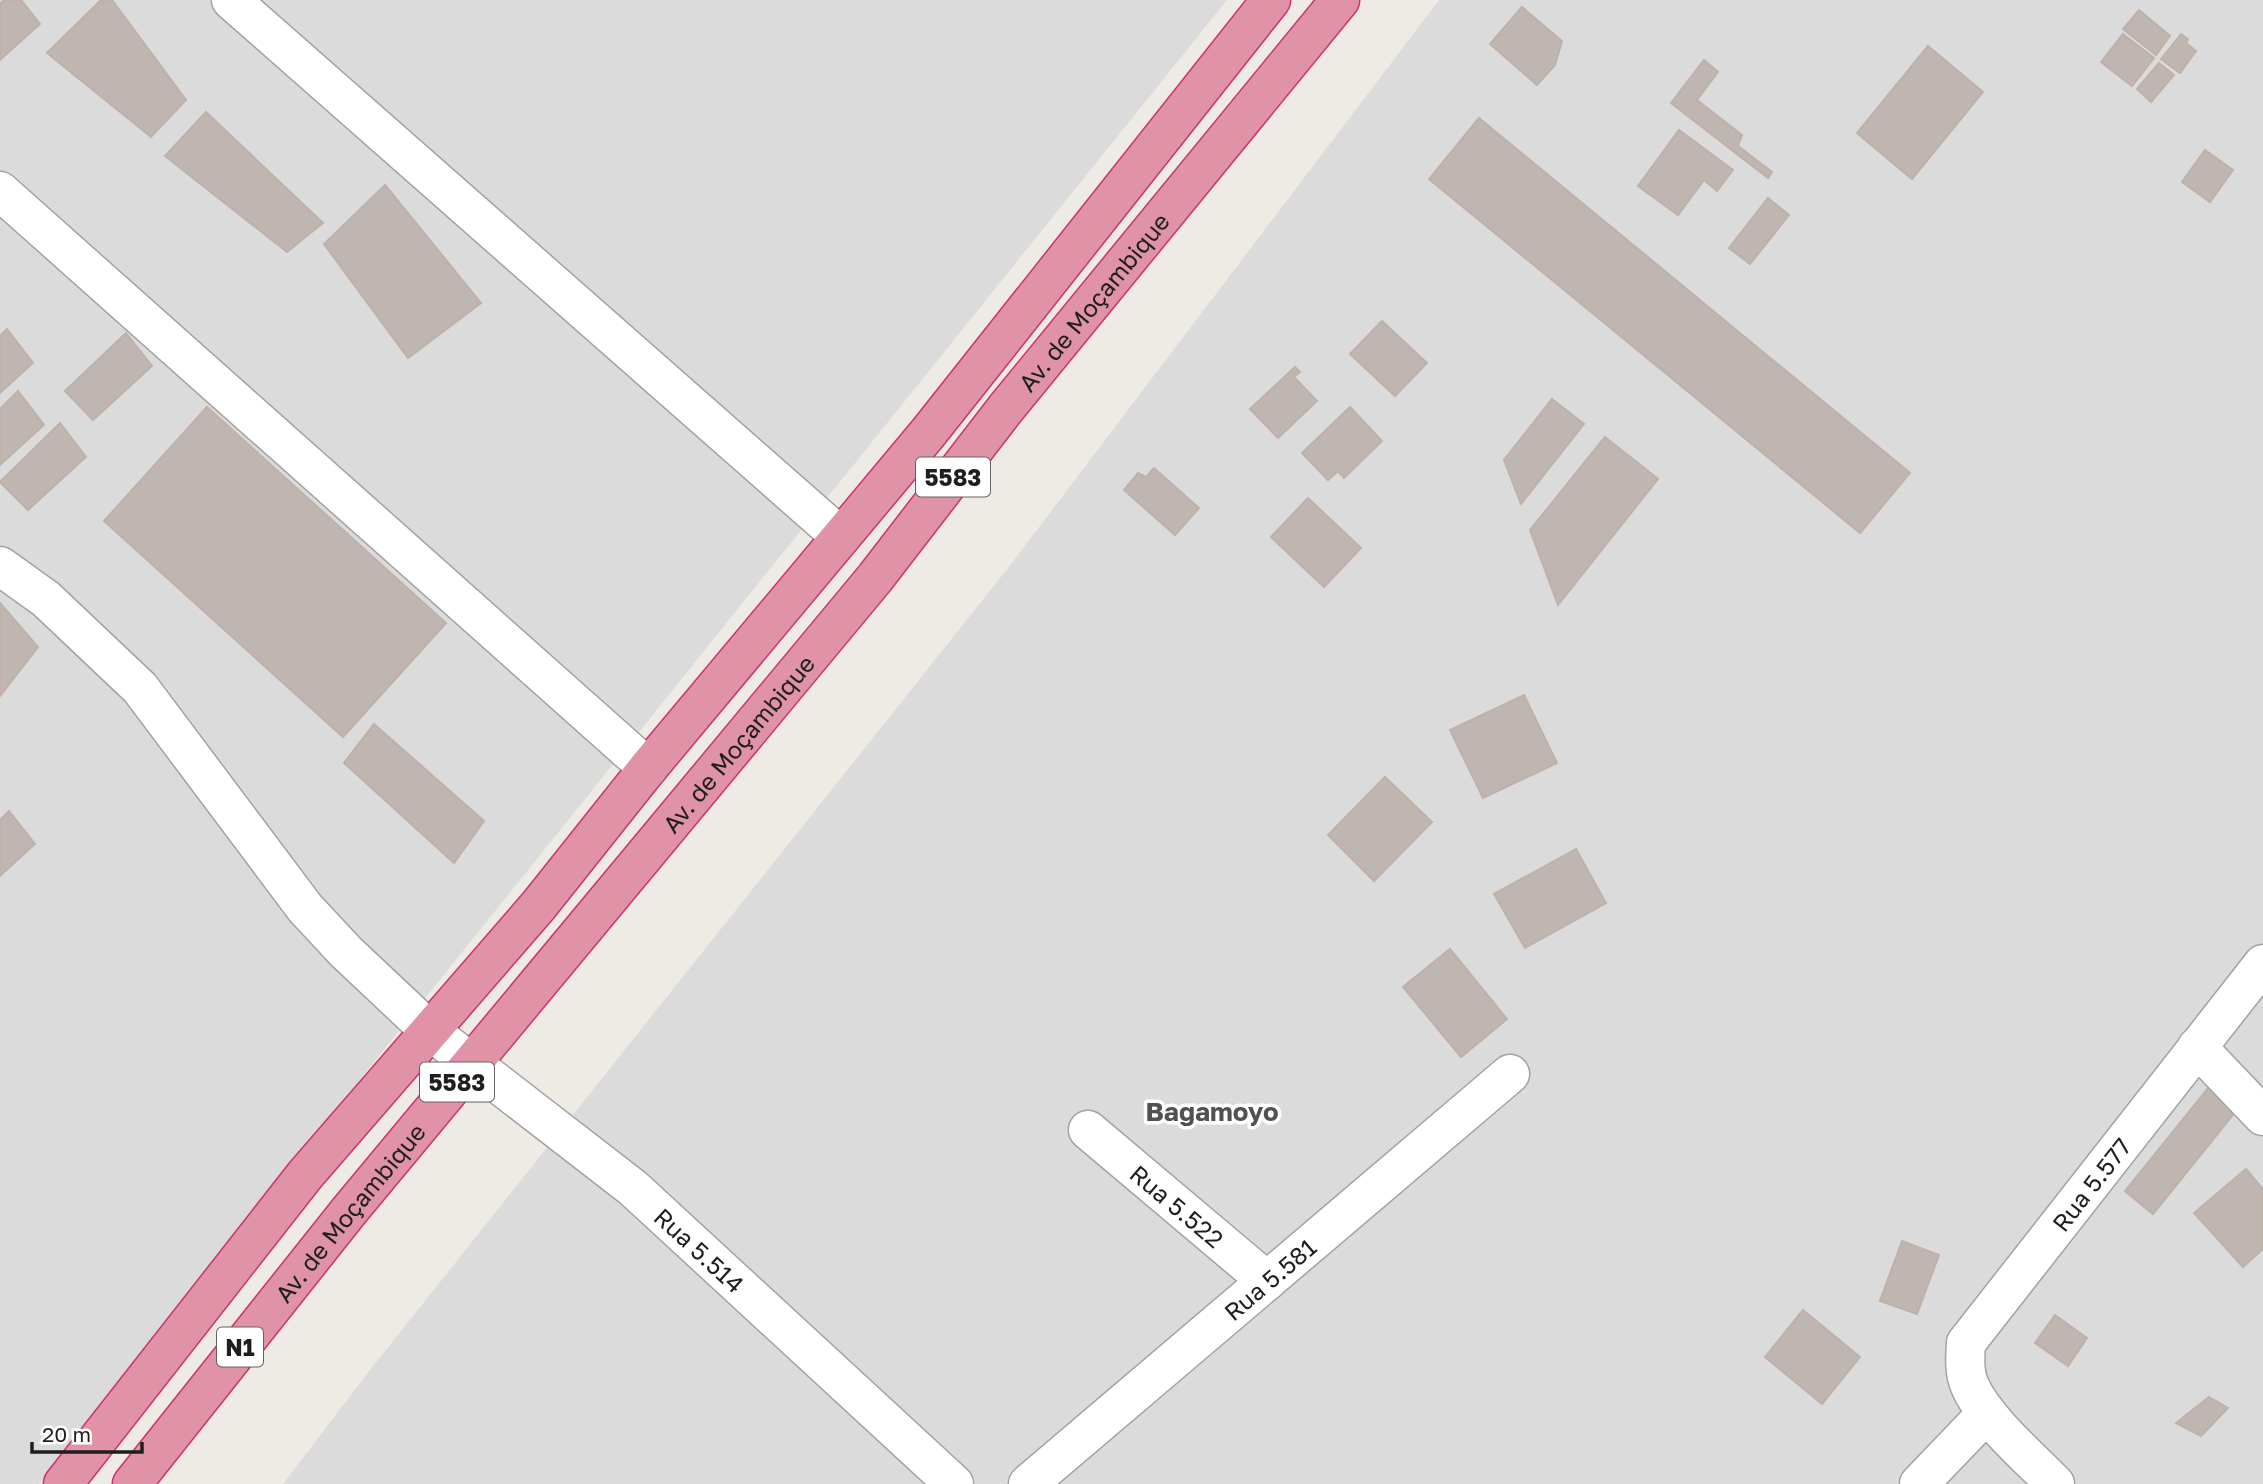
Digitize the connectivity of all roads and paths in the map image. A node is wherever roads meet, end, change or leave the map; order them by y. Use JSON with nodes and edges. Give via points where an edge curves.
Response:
{"nodes":[{"id":1,"x":231,"y":0,"type":"edge"},
{"id":2,"x":1270,"y":0,"type":"edge"},
{"id":3,"x":1340,"y":0,"type":"edge"},
{"id":4,"x":0,"y":191,"type":"edge"},
{"id":5,"x":842,"y":537,"type":"junction"},
{"id":6,"x":0,"y":566,"type":"edge"},
{"id":7,"x":648,"y":768,"type":"junction"},
{"id":8,"x":2263,"y":964,"type":"edge"},
{"id":9,"x":430,"y":1031,"type":"junction"},
{"id":10,"x":2197,"y":1047,"type":"junction"},
{"id":11,"x":472,"y":1063,"type":"junction"},
{"id":12,"x":1510,"y":1074,"type":"dead end"},
{"id":13,"x":2263,"y":1116,"type":"edge"},
{"id":14,"x":1088,"y":1130,"type":"dead end"},
{"id":15,"x":323,"y":1156,"type":"joint"},
{"id":16,"x":349,"y":1211,"type":"joint"},
{"id":17,"x":1268,"y":1280,"type":"junction"},
{"id":18,"x":1987,"y":1413,"type":"junction"},
{"id":19,"x":63,"y":1484,"type":"edge"},
{"id":20,"x":132,"y":1484,"type":"edge"},
{"id":21,"x":954,"y":1484,"type":"edge"},
{"id":22,"x":1028,"y":1484,"type":"edge"},
{"id":23,"x":1920,"y":1484,"type":"edge"},
{"id":24,"x":2055,"y":1484,"type":"edge"}],
"edges":[{"from":1,"to":5,"type":"street"},
{"from":2,"to":5,"type":"highway","name":"Av. de Moçambique","number":"5583"},
{"from":3,"to":11,"type":"highway","name":"Av. de Moçambique","number":"5583","via":[[1006,408],[875,578]]},
{"from":4,"to":7,"type":"street"},
{"from":5,"to":7,"type":"highway","name":"Av. de Moçambique","number":"5583"},
{"from":6,"to":9,"type":"street","name":"Rua 5.514","via":[[46,599],[140,688],[305,908]]},
{"from":7,"to":9,"type":"highway","name":"Av. de Moçambique","number":"5583","via":[[539,905]]},
{"from":8,"to":10,"type":"street","name":"Rua 5.577"},
{"from":9,"to":11,"type":"street","name":"Rua 5.514"},
{"from":9,"to":15,"type":"highway","name":"Av. de Moçambique","number":"5583"},
{"from":10,"to":13,"type":"street"},
{"from":10,"to":18,"type":"street","name":"Rua 5.577","via":[[1966,1343],[1964,1363],[1970,1386]]},
{"from":11,"to":16,"type":"highway","name":"Av. de Moçambique","number":"5583"},
{"from":11,"to":21,"type":"street","name":"Rua 5.514","via":[[633,1188]]},
{"from":12,"to":17,"type":"street","name":"Rua 5.581"},
{"from":14,"to":17,"type":"street","name":"Rua 5.522"},
{"from":15,"to":19,"type":"highway","number":"N1"},
{"from":16,"to":20,"type":"highway","name":"Av. de Moçambique","number":"N1"},
{"from":17,"to":22,"type":"street","name":"Rua 5.581"},
{"from":18,"to":23,"type":"street"},
{"from":18,"to":24,"type":"street","name":"Rua 5.577"}]}
